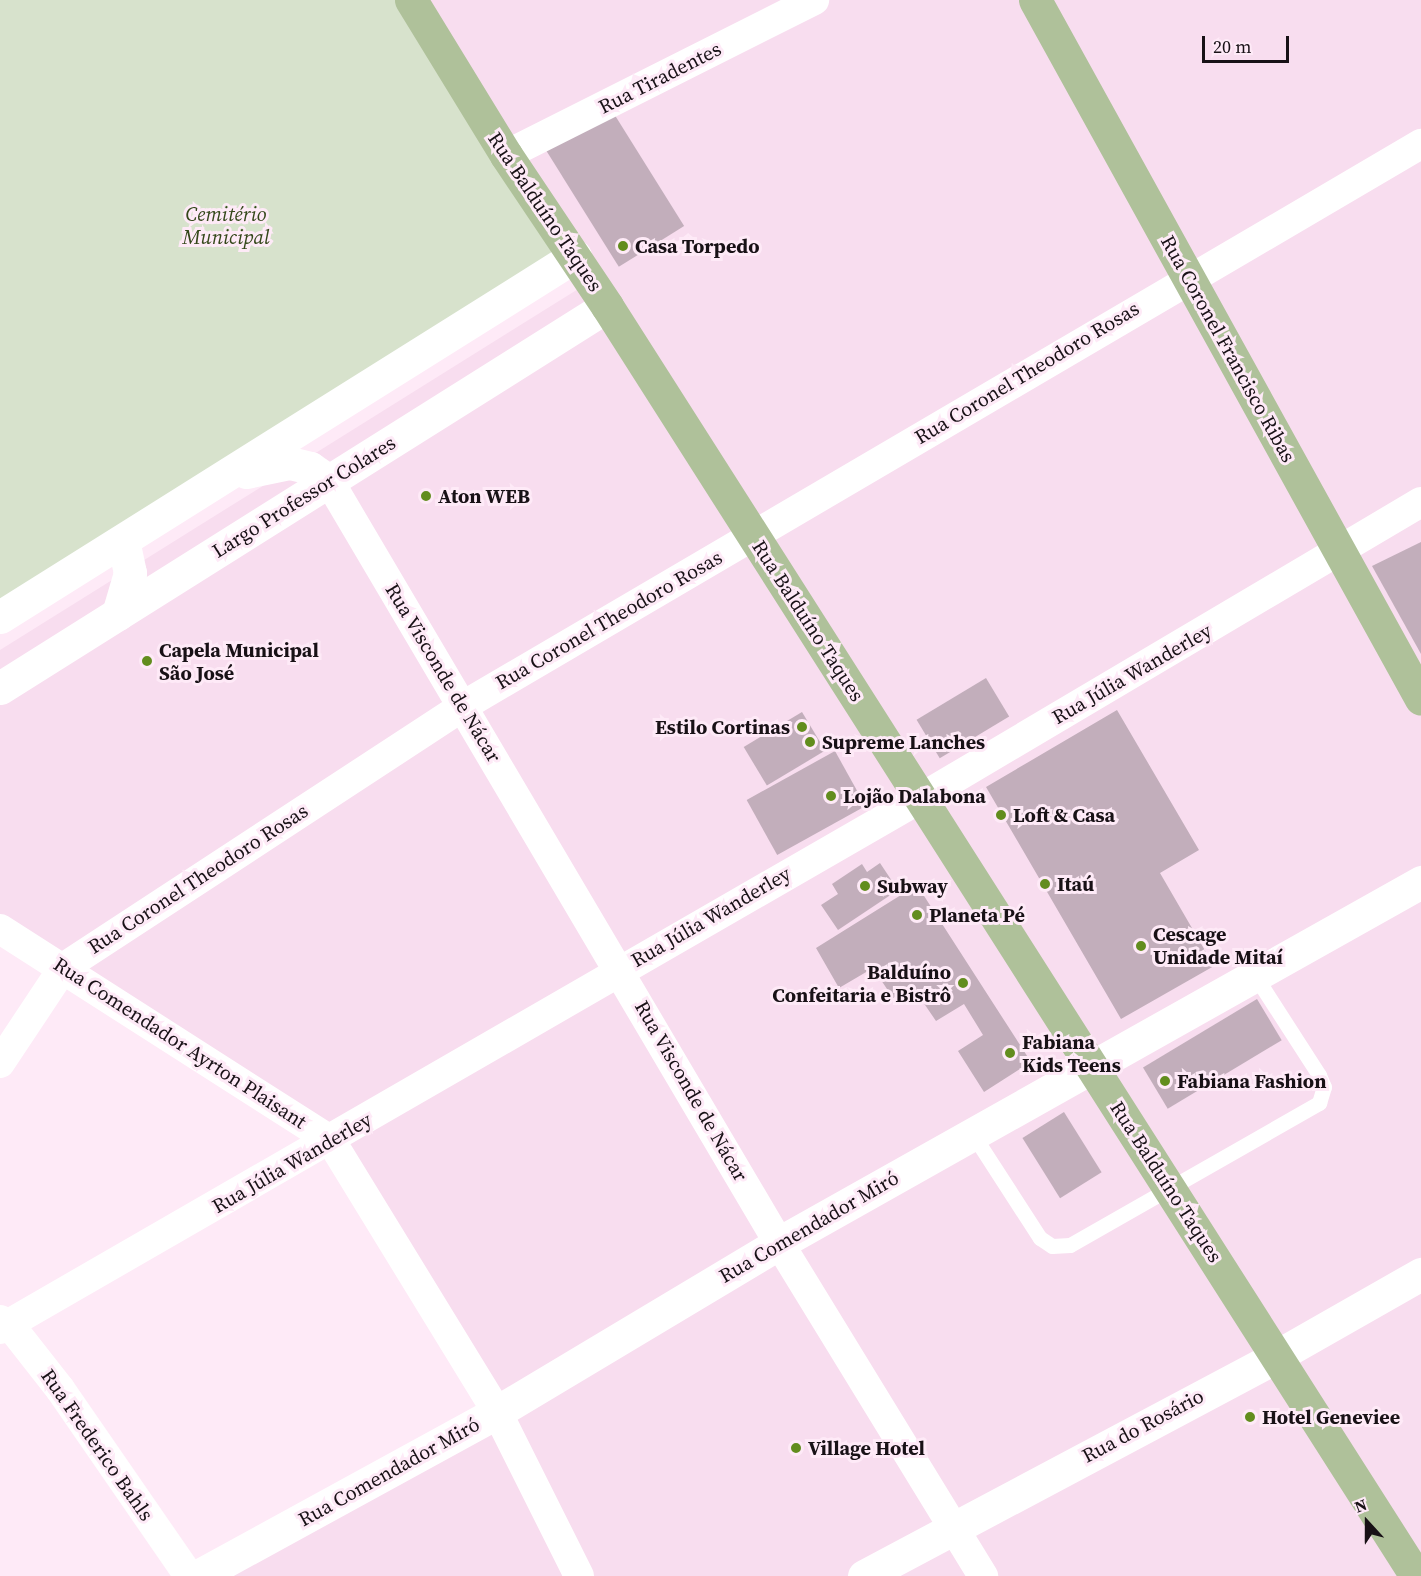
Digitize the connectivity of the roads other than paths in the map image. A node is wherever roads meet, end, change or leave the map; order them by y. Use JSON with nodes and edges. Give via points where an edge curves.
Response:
{"nodes":[{"id":1,"x":411,"y":0,"type":"edge"},
{"id":2,"x":814,"y":0,"type":"edge"},
{"id":3,"x":1035,"y":0,"type":"edge"},
{"id":4,"x":1421,"y":144,"type":"edge"},
{"id":5,"x":506,"y":155,"type":"junction"},
{"id":6,"x":575,"y":256,"type":"junction"},
{"id":7,"x":1188,"y":277,"type":"junction"},
{"id":8,"x":607,"y":306,"type":"junction"},
{"id":9,"x":218,"y":482,"type":"junction"},
{"id":10,"x":329,"y":482,"type":"junction"},
{"id":11,"x":1421,"y":502,"type":"edge"},
{"id":12,"x":754,"y":536,"type":"junction"},
{"id":13,"x":123,"y":541,"type":"junction"},
{"id":14,"x":1340,"y":552,"type":"junction"},
{"id":15,"x":118,"y":614,"type":"junction"},
{"id":16,"x":0,"y":617,"type":"edge"},
{"id":17,"x":0,"y":688,"type":"edge"},
{"id":18,"x":1421,"y":699,"type":"edge"},
{"id":19,"x":463,"y":706,"type":"junction"},
{"id":20,"x":921,"y":798,"type":"junction"},
{"id":21,"x":1421,"y":882,"type":"edge"},
{"id":22,"x":0,"y":929,"type":"edge"},
{"id":23,"x":63,"y":968,"type":"junction"},
{"id":24,"x":620,"y":969,"type":"junction"},
{"id":25,"x":1254,"y":974,"type":"junction"},
{"id":26,"x":0,"y":1063,"type":"edge"},
{"id":27,"x":1091,"y":1065,"type":"junction"},
{"id":28,"x":972,"y":1133,"type":"junction"},
{"id":29,"x":332,"y":1141,"type":"junction"},
{"id":30,"x":1168,"y":1186,"type":"junction"},
{"id":31,"x":779,"y":1243,"type":"junction"},
{"id":32,"x":1421,"y":1274,"type":"edge"},
{"id":33,"x":3,"y":1324,"type":"edge"},
{"id":34,"x":1276,"y":1356,"type":"junction"},
{"id":35,"x":497,"y":1413,"type":"junction"},
{"id":36,"x":953,"y":1526,"type":"junction"},
{"id":37,"x":189,"y":1576,"type":"edge"},
{"id":38,"x":198,"y":1576,"type":"edge"},
{"id":39,"x":579,"y":1576,"type":"edge"},
{"id":40,"x":864,"y":1576,"type":"edge"},
{"id":41,"x":983,"y":1576,"type":"edge"},
{"id":42,"x":1416,"y":1576,"type":"edge"}],
"edges":[{"from":1,"to":5,"type":"main road","name":"Rua Balduíno Taques"},
{"from":2,"to":5,"type":"street","name":"Rua Tiradentes"},
{"from":3,"to":7,"type":"main road","name":"Rua Coronel Francisco Ribas"},
{"from":4,"to":7,"type":"street","name":"Rua Coronel Theodoro Rosas"},
{"from":5,"to":6,"type":"main road","name":"Rua Balduíno Taques"},
{"from":6,"to":8,"type":"main road","name":"Rua Balduíno Taques"},
{"from":6,"to":9,"type":"main road"},
{"from":7,"to":12,"type":"street","name":"Rua Coronel Theodoro Rosas"},
{"from":7,"to":14,"type":"main road","name":"Rua Coronel Francisco Ribas"},
{"from":8,"to":10,"type":"main road","name":"Largo Professor Colares"},
{"from":8,"to":12,"type":"main road","name":"Rua Balduíno Taques"},
{"from":9,"to":10,"type":"main road","via":[[259,468],[290,463],[310,468]]},
{"from":9,"to":13,"type":"main road"},
{"from":10,"to":15,"type":"main road","name":"Largo Professor Colares"},
{"from":10,"to":19,"type":"street","name":"Rua Visconde de Nácar"},
{"from":11,"to":14,"type":"street","name":"Rua Júlia Wanderley"},
{"from":12,"to":19,"type":"street","name":"Rua Coronel Theodoro Rosas"},
{"from":12,"to":20,"type":"main road","name":"Rua Balduíno Taques"},
{"from":13,"to":15,"type":"main road","via":[[130,573]]},
{"from":13,"to":16,"type":"main road"},
{"from":14,"to":18,"type":"main road","name":"Rua Coronel Francisco Ribas"},
{"from":14,"to":20,"type":"street","name":"Rua Júlia Wanderley"},
{"from":15,"to":17,"type":"main road","name":"Largo Professor Colares"},
{"from":19,"to":23,"type":"street","name":"Rua Coronel Theodoro Rosas"},
{"from":19,"to":24,"type":"street","name":"Rua Visconde de Nácar"},
{"from":20,"to":24,"type":"street","name":"Rua Júlia Wanderley"},
{"from":20,"to":27,"type":"main road","name":"Rua Balduíno Taques"},
{"from":21,"to":25,"type":"main road","name":"Rua Comendador Miró"},
{"from":22,"to":23,"type":"street","name":"Rua Comendador Ayrton Plaisant"},
{"from":23,"to":26,"type":"street","name":"Rua Coronel Theodoro Rosas"},
{"from":23,"to":29,"type":"street","name":"Rua Comendador Ayrton Plaisant"},
{"from":24,"to":29,"type":"street","name":"Rua Júlia Wanderley"},
{"from":24,"to":31,"type":"street","name":"Rua Visconde de Nácar"},
{"from":25,"to":27,"type":"main road","name":"Rua Comendador Miró"},
{"from":25,"to":30,"type":"lane","via":[[1319,1074],[1324,1087],[1319,1103]]},
{"from":27,"to":28,"type":"main road","name":"Rua Comendador Miró"},
{"from":27,"to":30,"type":"main road","name":"Rua Balduíno Taques"},
{"from":28,"to":30,"type":"lane","via":[[1040,1238],[1052,1246],[1070,1245]]},
{"from":28,"to":31,"type":"main road","name":"Rua Comendador Miró"},
{"from":29,"to":33,"type":"street","name":"Rua Júlia Wanderley"},
{"from":29,"to":35,"type":"street","name":"Rua Comendador Ayrton Plaisant"},
{"from":30,"to":34,"type":"main road","name":"Rua Balduíno Taques"},
{"from":31,"to":35,"type":"main road","name":"Rua Comendador Miró"},
{"from":31,"to":36,"type":"street","name":"Rua Visconde de Nácar"},
{"from":32,"to":34,"type":"main road","name":"Rua do Rosário"},
{"from":33,"to":37,"type":"street","name":"Rua Frederico Bahls","via":[[60,1389]]},
{"from":34,"to":36,"type":"main road","name":"Rua do Rosário"},
{"from":34,"to":42,"type":"main road","name":"Rua Balduíno Taques"},
{"from":35,"to":38,"type":"main road","name":"Rua Comendador Miró"},
{"from":35,"to":39,"type":"street","name":"Rua Comendador Ayrton Plaisant"},
{"from":36,"to":40,"type":"main road","name":"Rua do Rosário"},
{"from":36,"to":41,"type":"street","name":"Rua Visconde de Nácar"}]}
